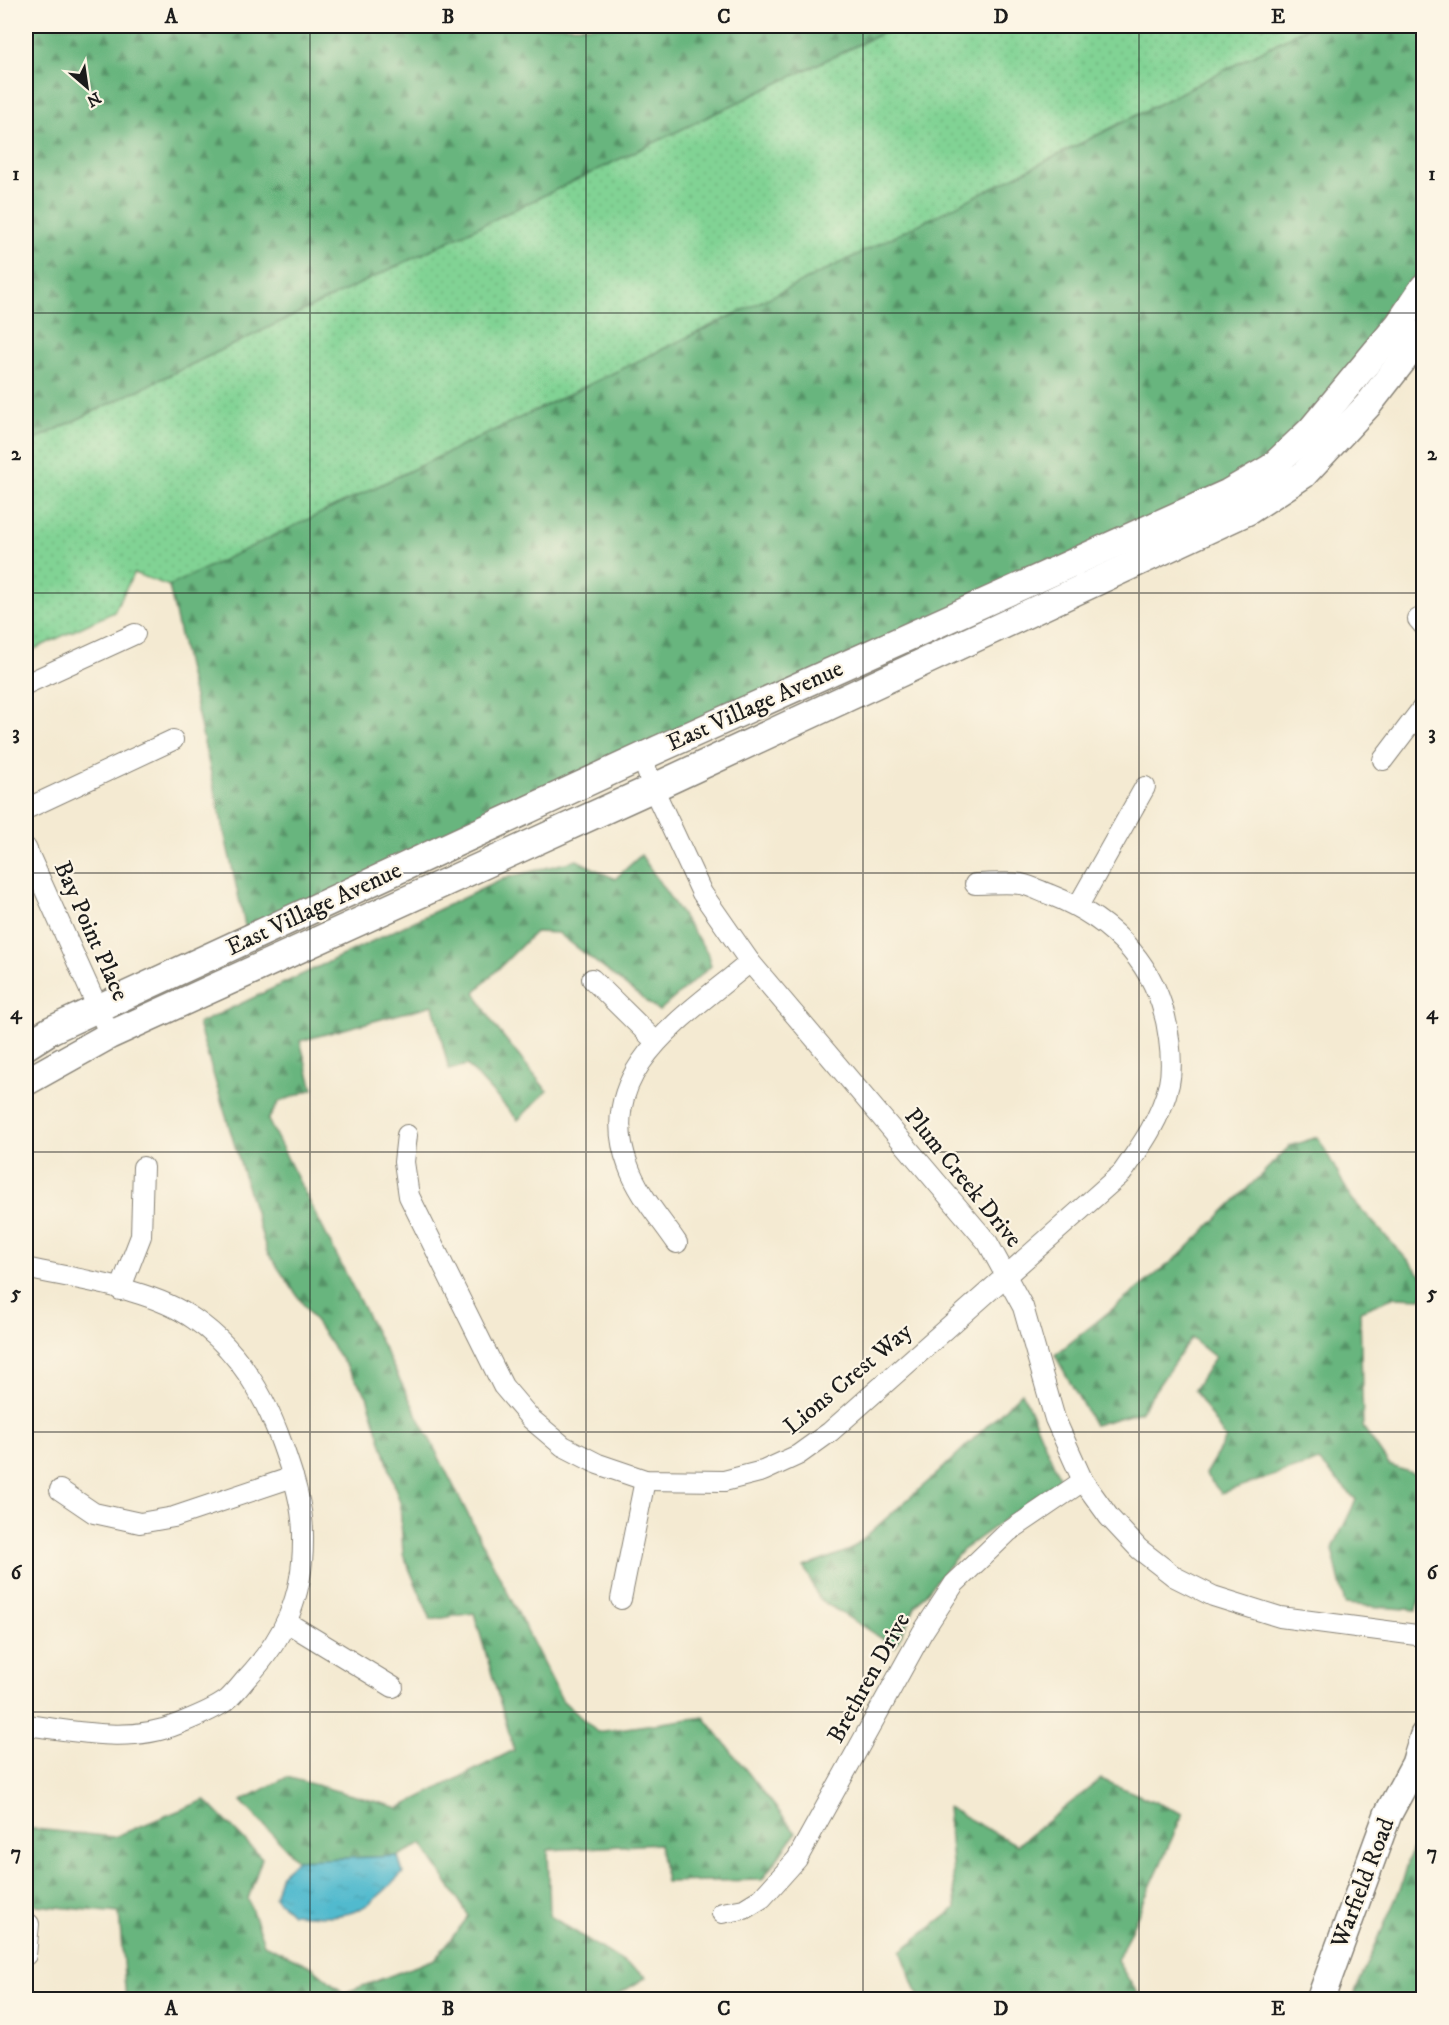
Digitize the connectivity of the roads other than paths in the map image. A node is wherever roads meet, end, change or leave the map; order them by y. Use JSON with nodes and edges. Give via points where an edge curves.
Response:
{"nodes":[{"id":1,"x":1424,"y":287,"type":"edge"},
{"id":2,"x":1424,"y":333,"type":"edge"},
{"id":3,"x":135,"y":634,"type":"dead end"},
{"id":4,"x":26,"y":684,"type":"edge"},
{"id":5,"x":1424,"y":706,"type":"edge"},
{"id":6,"x":173,"y":740,"type":"dead end"},
{"id":7,"x":642,"y":757,"type":"junction"},
{"id":8,"x":1383,"y":760,"type":"dead end"},
{"id":9,"x":1145,"y":787,"type":"dead end"},
{"id":10,"x":653,"y":788,"type":"junction"},
{"id":11,"x":26,"y":809,"type":"edge"},
{"id":12,"x":26,"y":848,"type":"edge"},
{"id":13,"x":975,"y":884,"type":"dead end"},
{"id":14,"x":1078,"y":906,"type":"junction"},
{"id":15,"x":750,"y":962,"type":"junction"},
{"id":16,"x":592,"y":979,"type":"dead end"},
{"id":17,"x":98,"y":1009,"type":"junction"},
{"id":18,"x":110,"y":1035,"type":"junction"},
{"id":19,"x":656,"y":1042,"type":"junction"},
{"id":20,"x":26,"y":1046,"type":"edge"},
{"id":21,"x":26,"y":1082,"type":"edge"},
{"id":22,"x":407,"y":1135,"type":"dead end"},
{"id":23,"x":143,"y":1167,"type":"dead end"},
{"id":24,"x":677,"y":1243,"type":"dead end"},
{"id":25,"x":26,"y":1268,"type":"edge"},
{"id":26,"x":1006,"y":1276,"type":"junction"},
{"id":27,"x":120,"y":1290,"type":"junction"},
{"id":28,"x":293,"y":1477,"type":"junction"},
{"id":29,"x":645,"y":1480,"type":"junction"},
{"id":30,"x":1083,"y":1480,"type":"junction"},
{"id":31,"x":60,"y":1490,"type":"dead end"},
{"id":32,"x":621,"y":1599,"type":"dead end"},
{"id":33,"x":288,"y":1623,"type":"junction"},
{"id":34,"x":1424,"y":1636,"type":"edge"},
{"id":35,"x":393,"y":1687,"type":"dead end"},
{"id":36,"x":26,"y":1725,"type":"edge"},
{"id":37,"x":1424,"y":1735,"type":"edge"},
{"id":38,"x":722,"y":1913,"type":"dead end"},
{"id":39,"x":26,"y":1924,"type":"edge"},
{"id":40,"x":26,"y":1955,"type":"edge"},
{"id":41,"x":1320,"y":2000,"type":"edge"}],
"edges":[{"from":1,"to":7,"type":"street","name":"East Village Avenue","via":[[1399,324],[1311,430],[1271,468],[1228,493]]},
{"from":2,"to":10,"type":"street","name":"East Village Avenue","via":[[1368,405],[1303,475],[1248,511]]},
{"from":3,"to":4,"type":"street"},
{"from":5,"to":8,"type":"street"},
{"from":6,"to":11,"type":"street"},
{"from":7,"to":10,"type":"street","name":"Plum Creek Drive"},
{"from":7,"to":17,"type":"street","name":"East Village Avenue"},
{"from":9,"to":14,"type":"street"},
{"from":10,"to":15,"type":"street","name":"Plum Creek Drive","via":[[702,893]]},
{"from":10,"to":18,"type":"street","name":"East Village Avenue"},
{"from":12,"to":17,"type":"street","name":"Bay Point Place"},
{"from":13,"to":14,"type":"street","name":"Lions Crest Way","via":[[1022,884]]},
{"from":14,"to":26,"type":"street","name":"Lions Crest Way","via":[[1125,943],[1143,964],[1159,994],[1167,1017],[1169,1084],[1150,1134],[1122,1173]]},
{"from":15,"to":19,"type":"street"},
{"from":15,"to":26,"type":"street","name":"Plum Creek Drive","via":[[988,1243]]},
{"from":16,"to":19,"type":"street"},
{"from":17,"to":18,"type":"street","name":"Bay Point Place"},
{"from":17,"to":20,"type":"street","name":"East Village Avenue"},
{"from":18,"to":21,"type":"street","name":"East Village Avenue"},
{"from":19,"to":24,"type":"street","via":[[641,1058],[627,1084],[619,1132],[636,1183]]},
{"from":22,"to":29,"type":"street","name":"Lions Crest Way","via":[[404,1162],[409,1196],[503,1386],[531,1419],[563,1446],[598,1464]]},
{"from":23,"to":27,"type":"street","via":[[141,1236]]},
{"from":25,"to":27,"type":"street"},
{"from":26,"to":29,"type":"street","name":"Lions Crest Way","via":[[830,1432],[798,1455],[763,1471],[724,1481]]},
{"from":26,"to":30,"type":"street","name":"Plum Creek Drive","via":[[1023,1307],[1055,1419]]},
{"from":27,"to":28,"type":"street","via":[[155,1300],[194,1319],[247,1371],[271,1412]]},
{"from":28,"to":31,"type":"street","via":[[174,1517],[140,1523],[94,1513]]},
{"from":28,"to":33,"type":"street","via":[[303,1540],[300,1582]]},
{"from":29,"to":32,"type":"street"},
{"from":30,"to":34,"type":"street","name":"Plum Creek Drive","via":[[1109,1517],[1139,1549],[1175,1577],[1213,1596],[1280,1617]]},
{"from":30,"to":38,"type":"street","name":"Brethren Drive","via":[[1008,1532],[954,1584],[922,1633],[797,1859],[762,1898],[744,1909]]},
{"from":33,"to":35,"type":"street"},
{"from":33,"to":36,"type":"street","via":[[259,1665],[227,1700],[177,1725],[136,1734],[104,1735]]},
{"from":37,"to":41,"type":"street","name":"Warfield Road","via":[[1415,1764],[1388,1814]]},
{"from":39,"to":40,"type":"street"}]}
